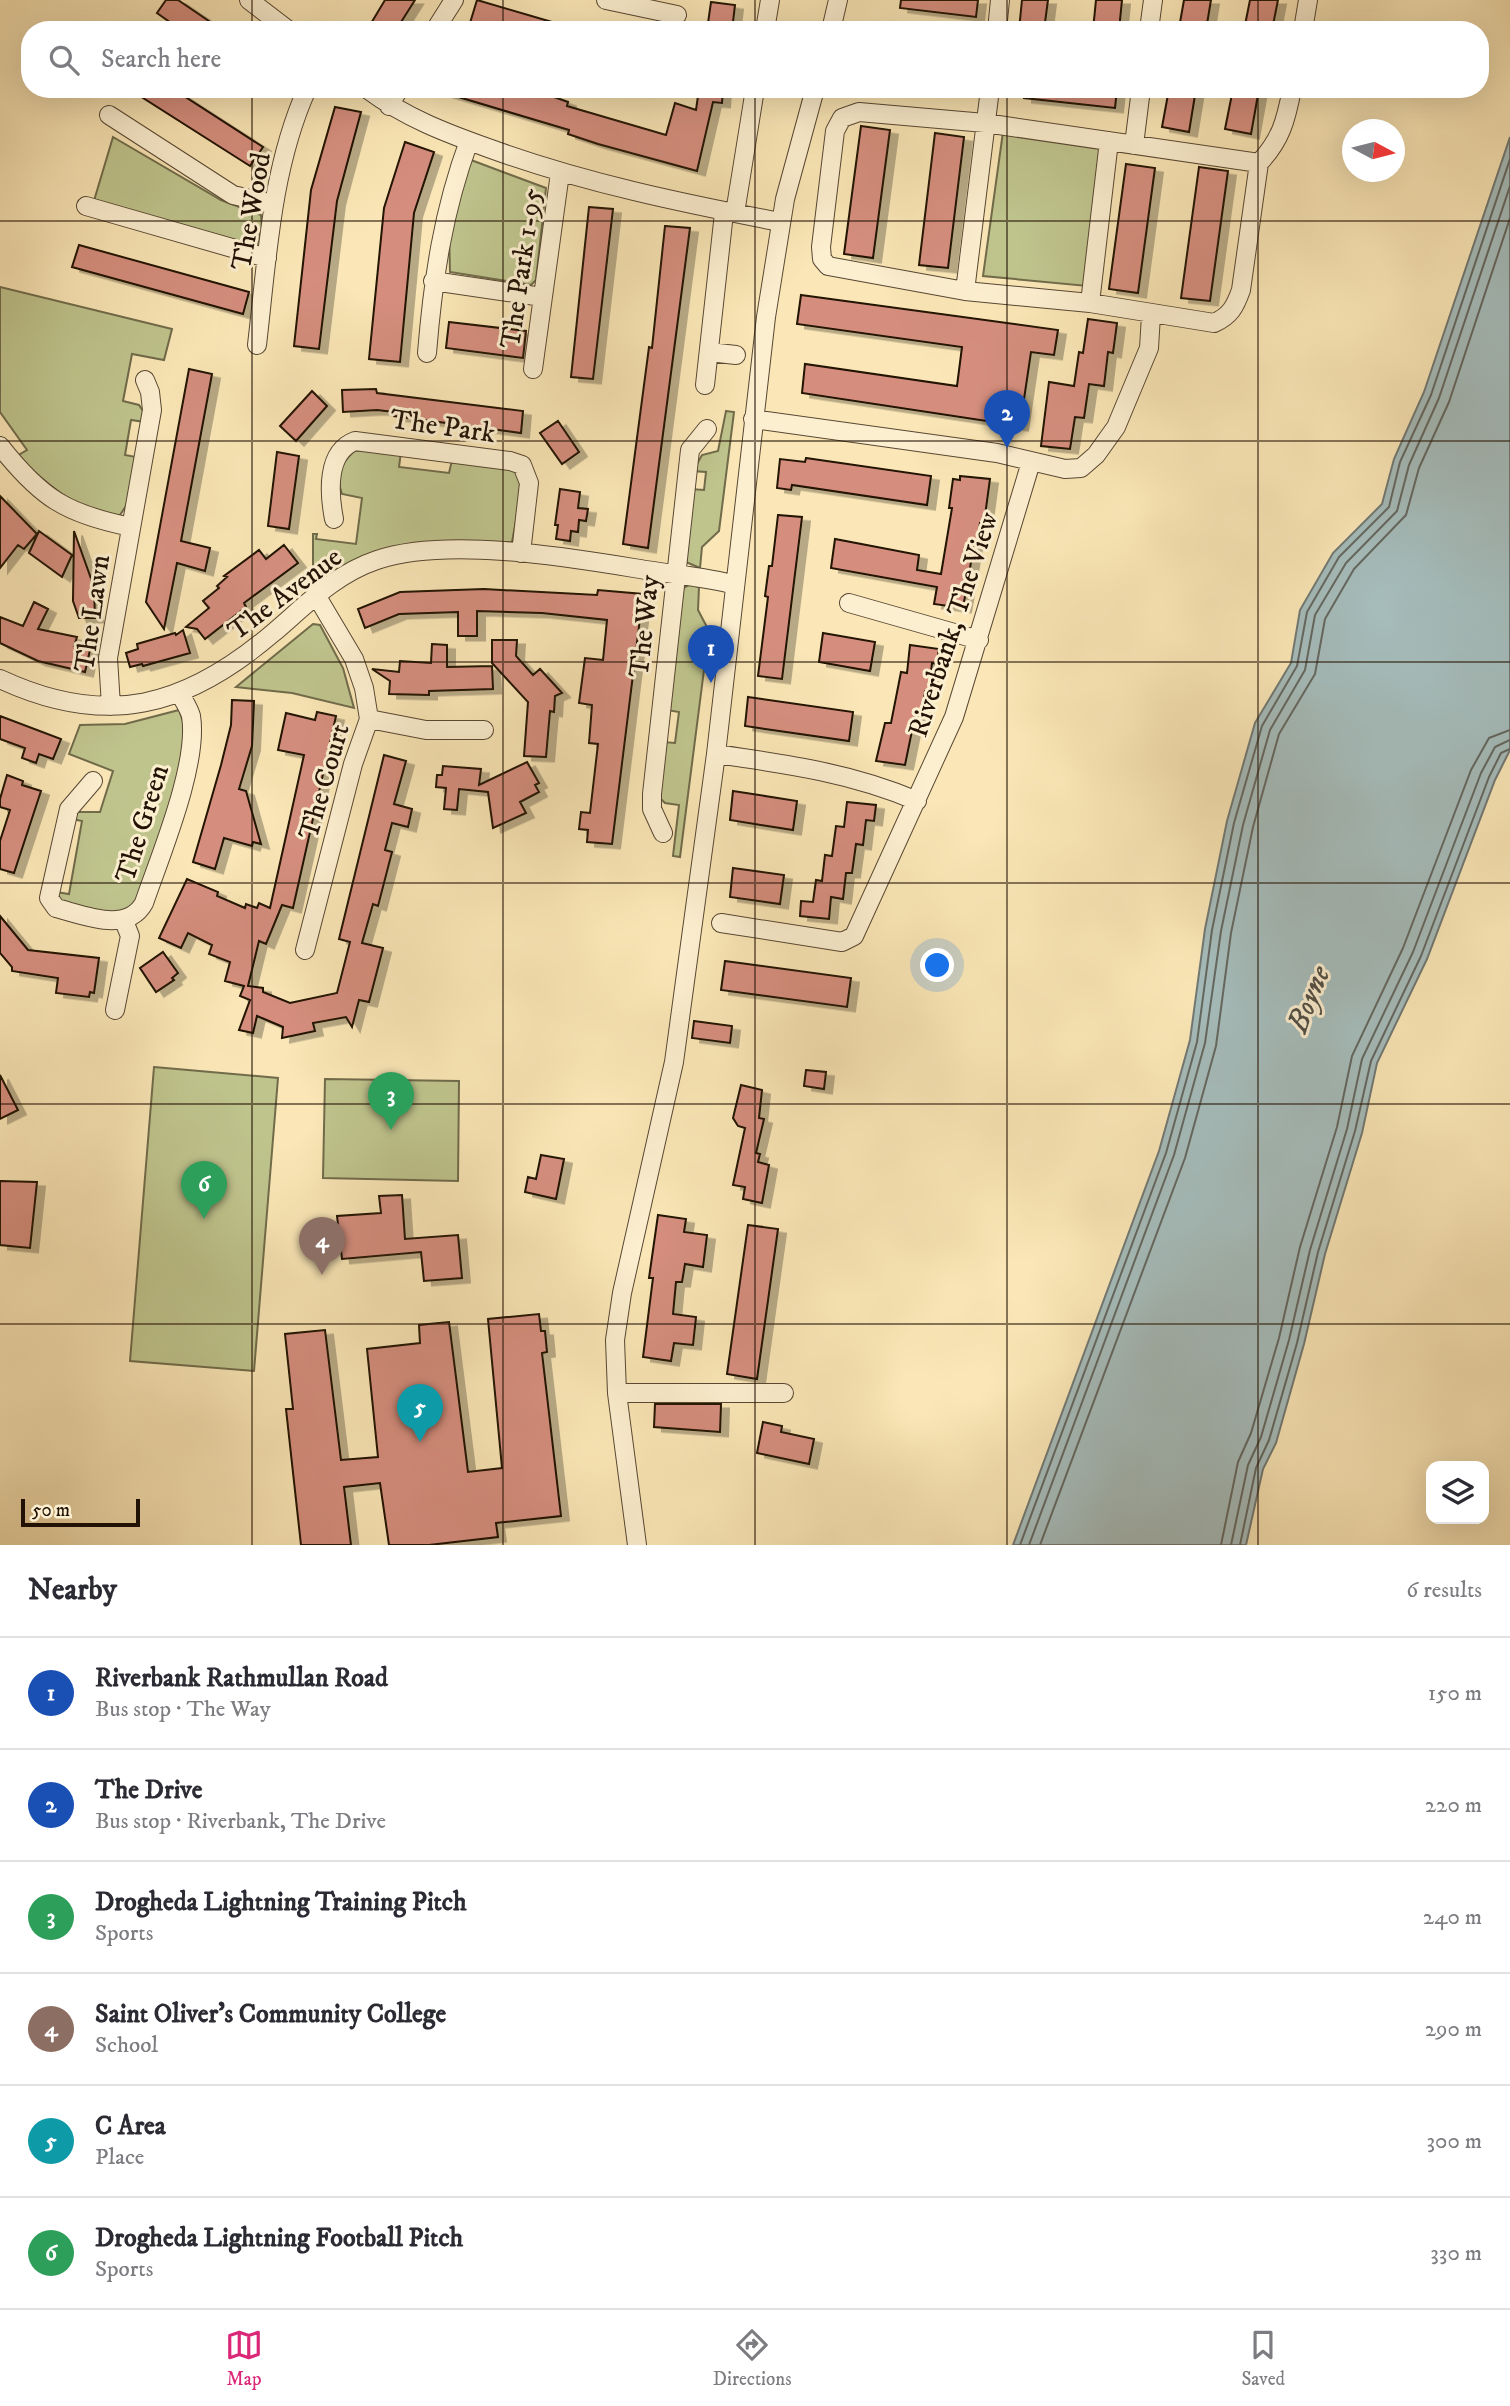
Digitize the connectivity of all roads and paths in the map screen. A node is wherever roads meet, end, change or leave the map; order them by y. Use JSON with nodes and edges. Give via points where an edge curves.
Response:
{"nodes":[{"id":1,"x":454,"y":0,"type":"edge"},
{"id":2,"x":607,"y":0,"type":"edge"},
{"id":3,"x":770,"y":0,"type":"edge"},
{"id":4,"x":838,"y":0,"type":"edge"},
{"id":5,"x":1000,"y":0,"type":"edge"},
{"id":6,"x":1153,"y":0,"type":"edge"},
{"id":7,"x":1308,"y":0,"type":"edge"},
{"id":8,"x":252,"y":1,"type":"edge"},
{"id":9,"x":677,"y":15,"type":"dead end"},
{"id":10,"x":277,"y":21,"type":"edge"},
{"id":11,"x":441,"y":21,"type":"edge"},
{"id":12,"x":766,"y":21,"type":"edge"},
{"id":13,"x":833,"y":21,"type":"edge"},
{"id":14,"x":998,"y":21,"type":"edge"},
{"id":15,"x":1150,"y":21,"type":"edge"},
{"id":16,"x":1304,"y":21,"type":"edge"},
{"id":17,"x":304,"y":98,"type":"edge"},
{"id":18,"x":379,"y":98,"type":"edge"},
{"id":19,"x":394,"y":98,"type":"edge"},
{"id":20,"x":753,"y":98,"type":"edge"},
{"id":21,"x":813,"y":98,"type":"edge"},
{"id":22,"x":989,"y":98,"type":"edge"},
{"id":23,"x":1140,"y":98,"type":"edge"},
{"id":24,"x":1290,"y":98,"type":"edge"},
{"id":25,"x":390,"y":106,"type":"junction"},
{"id":26,"x":109,"y":115,"type":"dead end"},
{"id":27,"x":985,"y":123,"type":"junction"},
{"id":28,"x":469,"y":141,"type":"junction"},
{"id":29,"x":1109,"y":141,"type":"junction"},
{"id":30,"x":1133,"y":145,"type":"junction"},
{"id":31,"x":1258,"y":163,"type":"junction"},
{"id":32,"x":559,"y":173,"type":"junction"},
{"id":33,"x":273,"y":204,"type":"junction"},
{"id":34,"x":86,"y":206,"type":"dead end"},
{"id":35,"x":730,"y":213,"type":"junction"},
{"id":36,"x":780,"y":222,"type":"junction"},
{"id":37,"x":267,"y":258,"type":"junction"},
{"id":38,"x":433,"y":282,"type":"junction"},
{"id":39,"x":964,"y":292,"type":"junction"},
{"id":40,"x":542,"y":297,"type":"junction"},
{"id":41,"x":1090,"y":303,"type":"junction"},
{"id":42,"x":1151,"y":315,"type":"junction"},
{"id":43,"x":257,"y":345,"type":"dead end"},
{"id":44,"x":709,"y":352,"type":"junction"},
{"id":45,"x":427,"y":353,"type":"dead end"},
{"id":46,"x":736,"y":355,"type":"dead end"},
{"id":47,"x":533,"y":369,"type":"dead end"},
{"id":48,"x":145,"y":380,"type":"dead end"},
{"id":49,"x":705,"y":385,"type":"dead end"},
{"id":50,"x":753,"y":419,"type":"junction"},
{"id":51,"x":707,"y":429,"type":"dead end"},
{"id":52,"x":0,"y":446,"type":"edge"},
{"id":53,"x":1031,"y":462,"type":"junction"},
{"id":54,"x":334,"y":519,"type":"dead end"},
{"id":55,"x":131,"y":527,"type":"junction"},
{"id":56,"x":521,"y":553,"type":"junction"},
{"id":57,"x":674,"y":574,"type":"junction"},
{"id":58,"x":735,"y":585,"type":"junction"},
{"id":59,"x":316,"y":594,"type":"junction"},
{"id":60,"x":849,"y":603,"type":"dead end"},
{"id":61,"x":979,"y":640,"type":"junction"},
{"id":62,"x":0,"y":679,"type":"edge"},
{"id":63,"x":180,"y":692,"type":"junction"},
{"id":64,"x":111,"y":706,"type":"junction"},
{"id":65,"x":369,"y":719,"type":"junction"},
{"id":66,"x":484,"y":730,"type":"dead end"},
{"id":67,"x":716,"y":754,"type":"junction"},
{"id":68,"x":93,"y":781,"type":"dead end"},
{"id":69,"x":917,"y":801,"type":"junction"},
{"id":70,"x":663,"y":833,"type":"dead end"},
{"id":71,"x":124,"y":921,"type":"junction"},
{"id":72,"x":721,"y":923,"type":"dead end"},
{"id":73,"x":305,"y":950,"type":"dead end"},
{"id":74,"x":115,"y":1010,"type":"dead end"},
{"id":75,"x":617,"y":1393,"type":"junction"},
{"id":76,"x":784,"y":1393,"type":"dead end"},
{"id":77,"x":637,"y":1545,"type":"edge"}],
"edges":[{"from":1,"to":11,"type":"street"},
{"from":2,"to":9,"type":"street"},
{"from":3,"to":12,"type":"street"},
{"from":4,"to":13,"type":"street"},
{"from":5,"to":14,"type":"street"},
{"from":6,"to":15,"type":"street"},
{"from":7,"to":16,"type":"street"},
{"from":8,"to":10,"type":"street"},
{"from":17,"to":33,"type":"street","name":"The Wood"},
{"from":18,"to":25,"type":"street"},
{"from":19,"to":25,"type":"street"},
{"from":20,"to":35,"type":"street"},
{"from":21,"to":36,"type":"street"},
{"from":22,"to":27,"type":"street"},
{"from":23,"to":30,"type":"street"},
{"from":24,"to":31,"type":"street","via":[[1284,128]]},
{"from":25,"to":28,"type":"street","via":[[428,127]]},
{"from":26,"to":33,"type":"street","via":[[233,195]]},
{"from":27,"to":29,"type":"street"},
{"from":27,"to":39,"type":"street"},
{"from":27,"to":39,"type":"street","via":[[874,113],[842,118],[833,145],[822,231],[822,259],[828,266]]},
{"from":28,"to":32,"type":"street"},
{"from":28,"to":38,"type":"street","via":[[453,183]]},
{"from":29,"to":30,"type":"street"},
{"from":29,"to":41,"type":"street"},
{"from":30,"to":31,"type":"street"},
{"from":31,"to":42,"type":"street","via":[[1236,305],[1227,317],[1214,323]]},
{"from":32,"to":35,"type":"street"},
{"from":32,"to":40,"type":"street","name":"The Park 1-95"},
{"from":33,"to":37,"type":"street","name":"The Wood"},
{"from":34,"to":37,"type":"street"},
{"from":35,"to":36,"type":"street"},
{"from":35,"to":44,"type":"street"},
{"from":36,"to":50,"type":"street"},
{"from":37,"to":43,"type":"street","name":"The Wood"},
{"from":38,"to":40,"type":"street"},
{"from":38,"to":45,"type":"street"},
{"from":39,"to":41,"type":"street"},
{"from":40,"to":47,"type":"street","name":"The Park 1-95"},
{"from":41,"to":42,"type":"street"},
{"from":42,"to":53,"type":"street","via":[[1149,348],[1116,426],[1096,455],[1081,468]]},
{"from":44,"to":46,"type":"street"},
{"from":44,"to":49,"type":"street"},
{"from":48,"to":55,"type":"street","name":"The Lawn","via":[[152,410]]},
{"from":50,"to":53,"type":"street","via":[[997,453]]},
{"from":50,"to":58,"type":"street"},
{"from":51,"to":57,"type":"street","name":"The Way","via":[[690,450],[694,479]]},
{"from":52,"to":55,"type":"street","name":"The Lawn","via":[[20,471],[69,511]]},
{"from":53,"to":61,"type":"street","name":"Riverbank, The View"},
{"from":54,"to":56,"type":"street","name":"The Park","via":[[330,501],[335,458],[355,441],[510,461],[522,465],[529,483]]},
{"from":55,"to":64,"type":"street","name":"The Lawn","via":[[108,659]]},
{"from":56,"to":57,"type":"street","name":"The Avenue"},
{"from":56,"to":59,"type":"street","name":"The Avenue","via":[[452,551],[393,556],[351,571]]},
{"from":57,"to":58,"type":"street","name":"The Avenue"},
{"from":57,"to":70,"type":"street","name":"The Way","via":[[652,794],[652,809]]},
{"from":58,"to":67,"type":"street"},
{"from":59,"to":63,"type":"street","name":"The Avenue","via":[[229,668]]},
{"from":59,"to":65,"type":"street","name":"The Court","via":[[354,659]]},
{"from":60,"to":61,"type":"street"},
{"from":61,"to":69,"type":"street","name":"Riverbank, The View","via":[[954,717]]},
{"from":62,"to":64,"type":"street","name":"The Avenue","via":[[54,700],[83,707]]},
{"from":63,"to":64,"type":"street","name":"The Avenue"},
{"from":63,"to":71,"type":"street","name":"The Green","via":[[190,715],[192,742],[186,771],[144,903],[139,913]]},
{"from":65,"to":66,"type":"street","via":[[426,730]]},
{"from":65,"to":73,"type":"street","name":"The Court","via":[[350,774]]},
{"from":67,"to":69,"type":"street","via":[[810,767],[874,782]]},
{"from":67,"to":75,"type":"street","via":[[674,1062],[622,1293],[615,1340]]},
{"from":68,"to":71,"type":"street","name":"The Green","via":[[69,809],[49,898],[56,908]]},
{"from":69,"to":72,"type":"street","name":"Riverbank, The View","via":[[854,936],[842,942]]},
{"from":71,"to":74,"type":"street","via":[[130,936]]},
{"from":75,"to":76,"type":"street"},
{"from":75,"to":77,"type":"street"}]}
